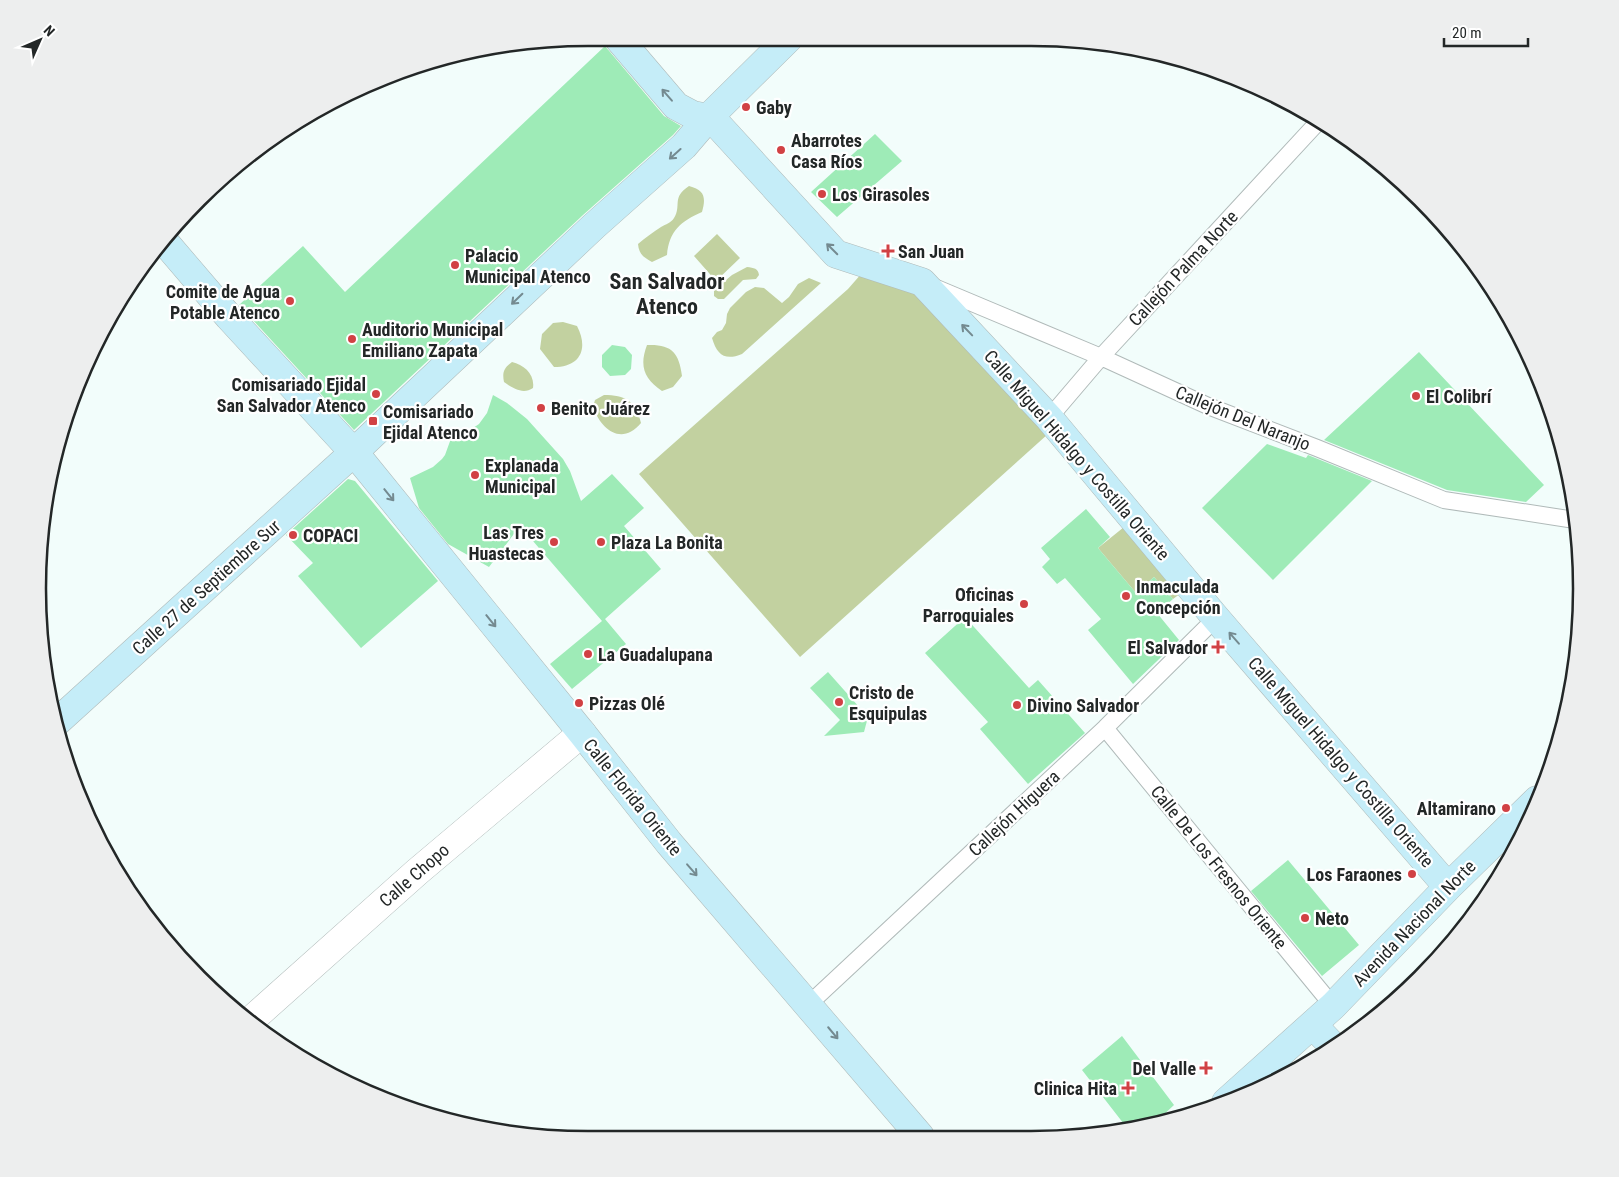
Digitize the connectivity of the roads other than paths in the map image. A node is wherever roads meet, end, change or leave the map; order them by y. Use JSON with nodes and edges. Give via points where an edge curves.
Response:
{"nodes":[{"id":1,"x":625,"y":46,"type":"edge"},
{"id":2,"x":781,"y":46,"type":"edge"},
{"id":3,"x":708,"y":118,"type":"junction"},
{"id":4,"x":1314,"y":127,"type":"edge"},
{"id":5,"x":168,"y":246,"type":"edge"},
{"id":6,"x":922,"y":282,"type":"junction"},
{"id":7,"x":1101,"y":357,"type":"junction"},
{"id":8,"x":1048,"y":418,"type":"junction"},
{"id":9,"x":353,"y":453,"type":"junction"},
{"id":10,"x":1568,"y":519,"type":"edge"},
{"id":11,"x":1216,"y":618,"type":"junction"},
{"id":12,"x":62,"y":717,"type":"edge"},
{"id":13,"x":1105,"y":728,"type":"junction"},
{"id":14,"x":582,"y":733,"type":"junction"},
{"id":15,"x":1523,"y":813,"type":"edge"},
{"id":16,"x":1448,"y":887,"type":"junction"},
{"id":17,"x":808,"y":1005,"type":"junction"},
{"id":18,"x":1333,"y":1006,"type":"junction"},
{"id":19,"x":255,"y":1016,"type":"edge"},
{"id":20,"x":1327,"y":1039,"type":"edge"},
{"id":21,"x":1268,"y":1076,"type":"edge"},
{"id":22,"x":916,"y":1131,"type":"edge"}],
"edges":[{"from":3,"to":1,"type":"street","one_way":true,"via":[[676,106]]},
{"from":2,"to":3,"type":"street","name":"Calle 27 de Septiembre Sur"},
{"from":6,"to":3,"type":"street","name":"Calle Miguel Hidalgo y Costilla Oriente","one_way":true,"via":[[836,254]]},
{"from":3,"to":9,"type":"street","name":"Calle 27 de Septiembre Sur","one_way":true,"via":[[684,146],[594,226]]},
{"from":4,"to":7,"type":"lane","name":"Callejón Palma Norte"},
{"from":5,"to":9,"type":"street","name":"Calle Florida Oriente"},
{"from":6,"to":7,"type":"lane","name":"Callejón Del Naranjo"},
{"from":8,"to":6,"type":"street","name":"Calle Miguel Hidalgo y Costilla Oriente","one_way":true},
{"from":7,"to":8,"type":"lane","name":"Callejón Palma Norte"},
{"from":7,"to":10,"type":"lane","name":"Callejón Del Naranjo","via":[[1208,406],[1444,500]]},
{"from":8,"to":11,"type":"street","name":"Calle Miguel Hidalgo y Costilla Oriente","via":[[1085,468]]},
{"from":9,"to":12,"type":"street","name":"Calle 27 de Septiembre Sur"},
{"from":9,"to":14,"type":"street","name":"Calle Florida Oriente","one_way":true},
{"from":11,"to":13,"type":"lane","name":"Callejón Higuera"},
{"from":16,"to":11,"type":"street","name":"Calle Miguel Hidalgo y Costilla Oriente","one_way":true},
{"from":13,"to":17,"type":"lane","name":"Callejón Higuera"},
{"from":13,"to":18,"type":"lane","name":"Calle De Los Fresnos Oriente"},
{"from":14,"to":17,"type":"street","name":"Calle Florida Oriente","one_way":true,"via":[[669,843]]},
{"from":14,"to":19,"type":"street","name":"Calle Chopo","via":[[417,872]]},
{"from":15,"to":16,"type":"street","name":"Avenida Nacional Norte"},
{"from":16,"to":18,"type":"street","name":"Avenida Nacional Norte"},
{"from":17,"to":22,"type":"street","name":"Calle Florida Oriente","one_way":true},
{"from":18,"to":20,"type":"street","name":"Avenida Nacional Norte"},
{"from":20,"to":21,"type":"street","name":"Avenida Nacional Norte"}]}
